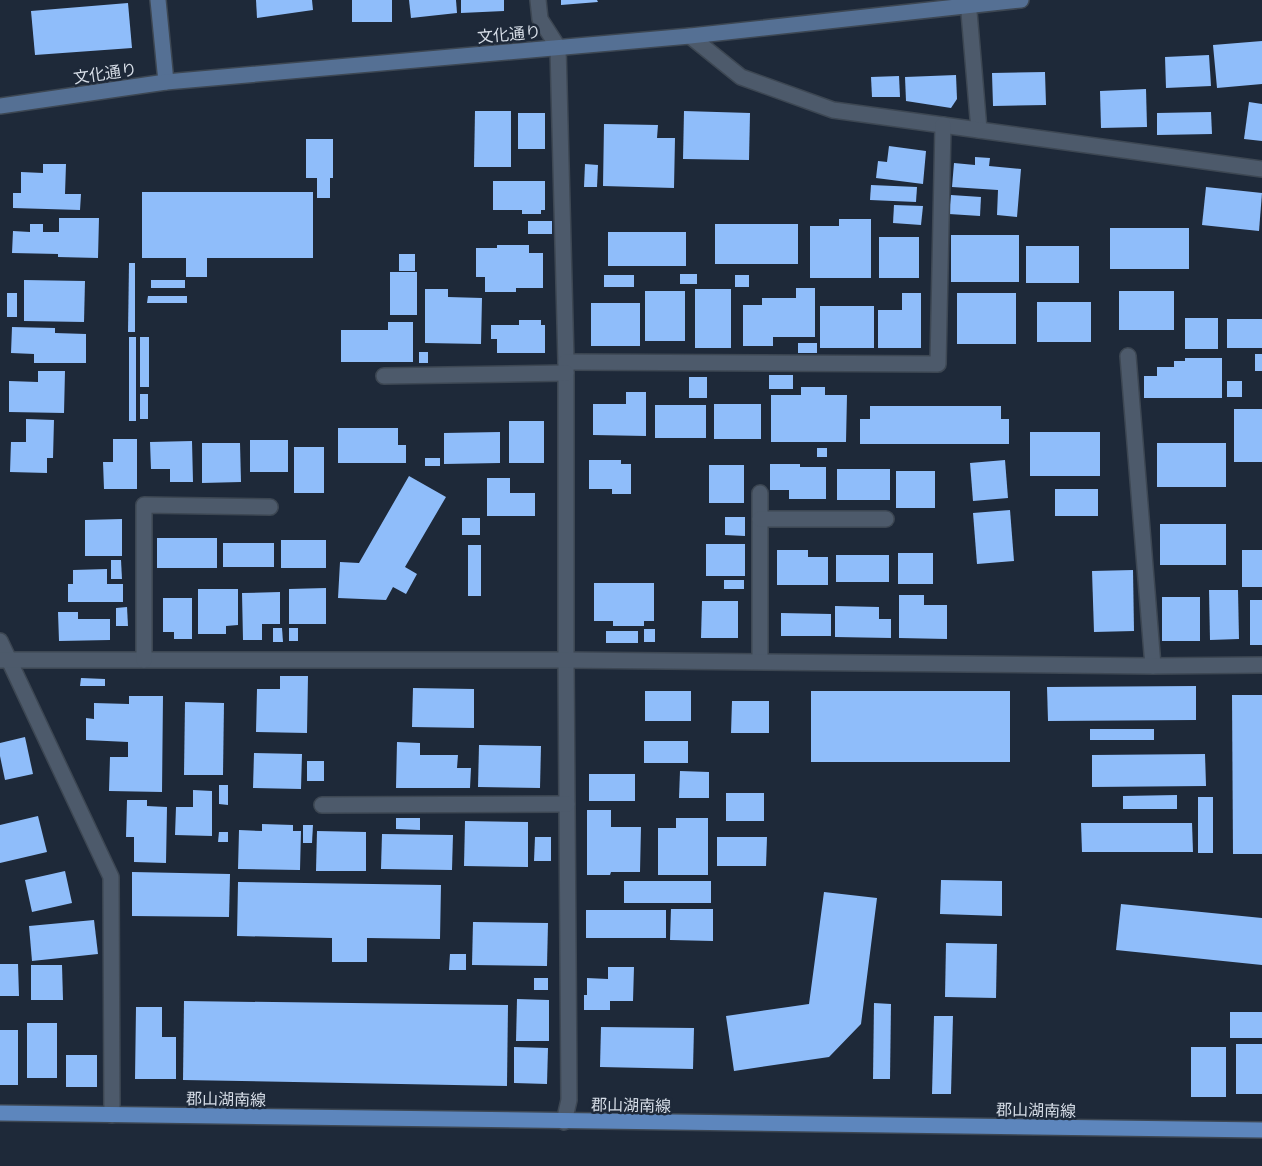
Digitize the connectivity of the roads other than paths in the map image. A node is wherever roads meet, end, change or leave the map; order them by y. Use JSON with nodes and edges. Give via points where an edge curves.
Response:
{"nodes":[{"id":1,"x":158,"y":0,"type":"edge"},
{"id":2,"x":538,"y":0,"type":"edge"},
{"id":3,"x":1021,"y":0,"type":"edge"},
{"id":4,"x":968,"y":2,"type":"edge"},
{"id":5,"x":690,"y":36,"type":"junction"},
{"id":6,"x":558,"y":47,"type":"junction"},
{"id":7,"x":166,"y":82,"type":"junction"},
{"id":8,"x":0,"y":106,"type":"edge"},
{"id":9,"x":943,"y":125,"type":"junction"},
{"id":10,"x":980,"y":130,"type":"junction"},
{"id":11,"x":1262,"y":168,"type":"edge"},
{"id":12,"x":1128,"y":356,"type":"dead end"},
{"id":13,"x":566,"y":367,"type":"junction"},
{"id":14,"x":384,"y":376,"type":"dead end"},
{"id":15,"x":760,"y":493,"type":"dead end"},
{"id":16,"x":270,"y":507,"type":"dead end"},
{"id":17,"x":886,"y":519,"type":"dead end"},
{"id":18,"x":760,"y":520,"type":"junction"},
{"id":19,"x":0,"y":641,"type":"edge"},
{"id":20,"x":5,"y":660,"type":"edge"},
{"id":21,"x":144,"y":660,"type":"junction"},
{"id":22,"x":566,"y":660,"type":"junction"},
{"id":23,"x":760,"y":661,"type":"junction"},
{"id":24,"x":1262,"y":665,"type":"edge"},
{"id":25,"x":1153,"y":666,"type":"junction"},
{"id":26,"x":567,"y":804,"type":"junction"},
{"id":27,"x":322,"y":805,"type":"dead end"},
{"id":28,"x":0,"y":1113,"type":"edge"},
{"id":29,"x":112,"y":1115,"type":"junction"},
{"id":30,"x":564,"y":1122,"type":"junction"},
{"id":31,"x":1262,"y":1130,"type":"edge"}],
"edges":[{"from":1,"to":7,"type":"street"},
{"from":2,"to":6,"type":"street","via":[[540,19]]},
{"from":3,"to":4,"type":"street","name":"文化通り"},
{"from":4,"to":5,"type":"street","name":"文化通り"},
{"from":4,"to":10,"type":"street"},
{"from":5,"to":6,"type":"street","name":"文化通り"},
{"from":5,"to":9,"type":"street","via":[[741,77],[824,107]]},
{"from":6,"to":7,"type":"street","name":"文化通り"},
{"from":6,"to":13,"type":"street"},
{"from":7,"to":8,"type":"street","name":"文化通り"},
{"from":9,"to":10,"type":"street"},
{"from":9,"to":13,"type":"street","via":[[938,364]]},
{"from":10,"to":11,"type":"street"},
{"from":12,"to":25,"type":"street"},
{"from":13,"to":14,"type":"street"},
{"from":13,"to":22,"type":"street"},
{"from":15,"to":18,"type":"street"},
{"from":16,"to":21,"type":"street","via":[[144,505]]},
{"from":17,"to":18,"type":"street"},
{"from":18,"to":23,"type":"street"},
{"from":19,"to":20,"type":"street"},
{"from":20,"to":21,"type":"street"},
{"from":20,"to":29,"type":"street","via":[[112,877]]},
{"from":21,"to":22,"type":"street"},
{"from":22,"to":23,"type":"street"},
{"from":22,"to":26,"type":"street"},
{"from":23,"to":25,"type":"street"},
{"from":24,"to":25,"type":"street"},
{"from":26,"to":27,"type":"street"},
{"from":26,"to":30,"type":"street","via":[[569,1100]]},
{"from":28,"to":29,"type":"main road","name":"郡山湖南線"},
{"from":29,"to":30,"type":"main road","name":"郡山湖南線"},
{"from":30,"to":31,"type":"main road","name":"郡山湖南線"}]}
